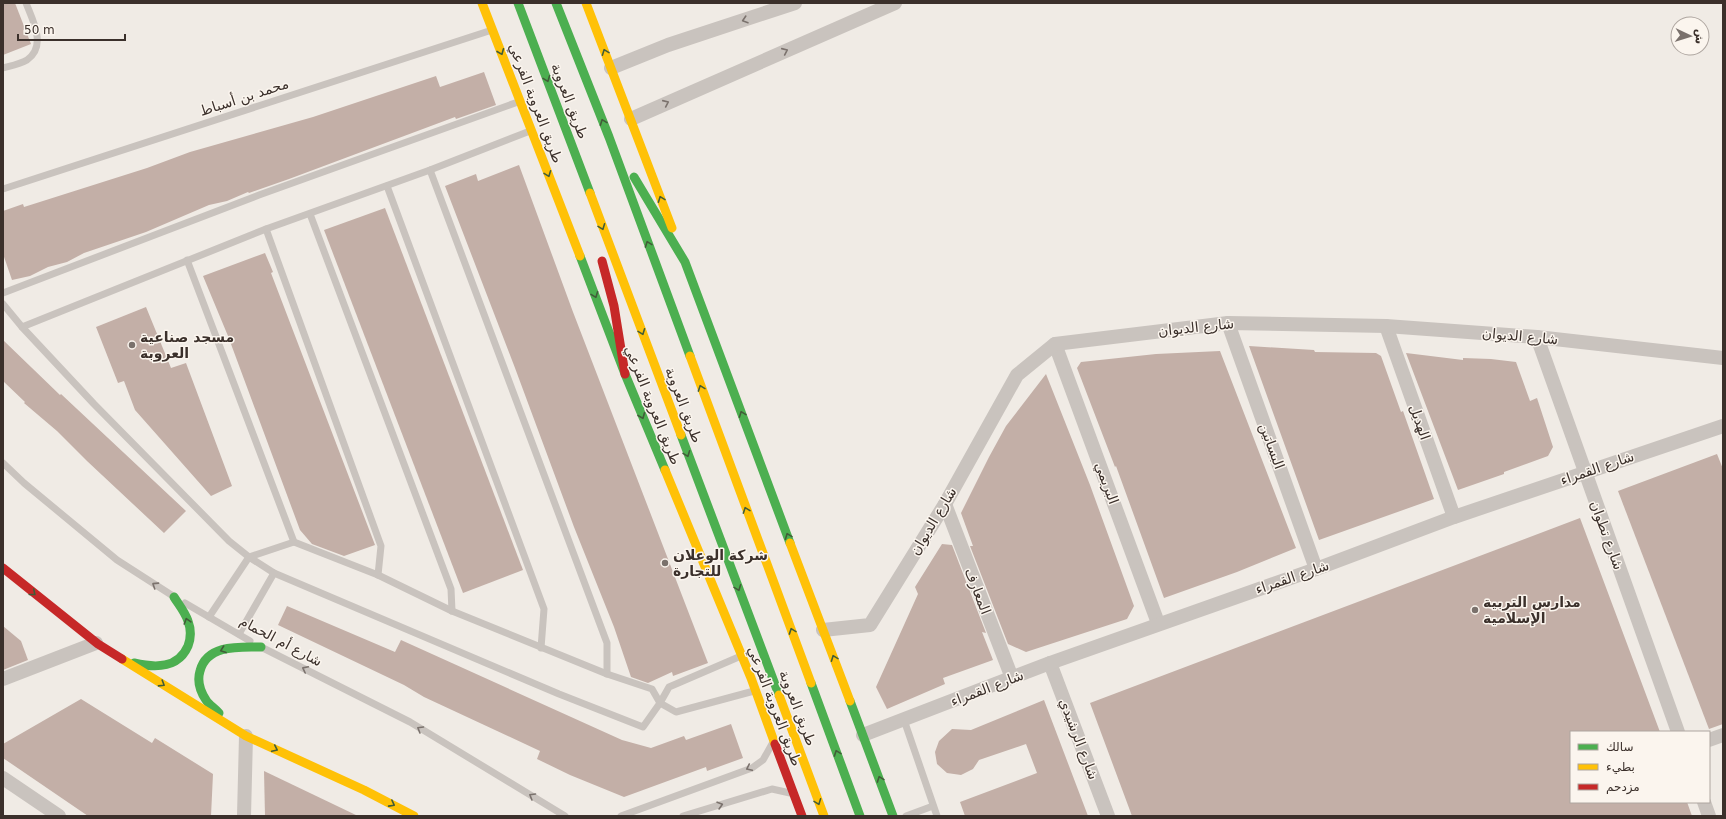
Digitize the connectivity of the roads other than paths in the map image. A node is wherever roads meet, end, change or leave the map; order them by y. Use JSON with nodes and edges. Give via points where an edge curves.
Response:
{"nodes":[{"id":1,"x":26,"y":3,"type":"edge"},
{"id":2,"x":482,"y":3,"type":"edge"},
{"id":3,"x":518,"y":3,"type":"edge"},
{"id":4,"x":556,"y":3,"type":"edge"},
{"id":5,"x":586,"y":3,"type":"edge"},
{"id":6,"x":795,"y":3,"type":"edge"},
{"id":7,"x":895,"y":3,"type":"edge"},
{"id":8,"x":492,"y":30,"type":"junction"},
{"id":9,"x":3,"y":68,"type":"edge"},
{"id":10,"x":611,"y":68,"type":"junction"},
{"id":11,"x":521,"y":101,"type":"junction"},
{"id":12,"x":630,"y":119,"type":"junction"},
{"id":13,"x":532,"y":130,"type":"junction"},
{"id":14,"x":609,"y":137,"type":"junction"},
{"id":15,"x":572,"y":148,"type":"junction"},
{"id":16,"x":430,"y":170,"type":"junction"},
{"id":17,"x":387,"y":186,"type":"junction"},
{"id":18,"x":3,"y":189,"type":"edge"},
{"id":19,"x":310,"y":214,"type":"junction"},
{"id":20,"x":266,"y":229,"type":"junction"},
{"id":21,"x":594,"y":230,"type":"dead end"},
{"id":22,"x":600,"y":253,"type":"dead end"},
{"id":23,"x":187,"y":260,"type":"junction"},
{"id":24,"x":685,"y":262,"type":"junction"},
{"id":25,"x":3,"y":293,"type":"edge"},
{"id":26,"x":3,"y":304,"type":"edge"},
{"id":27,"x":1228,"y":323,"type":"junction"},
{"id":28,"x":1386,"y":326,"type":"junction"},
{"id":29,"x":22,"y":327,"type":"junction"},
{"id":30,"x":1537,"y":337,"type":"junction"},
{"id":31,"x":1055,"y":344,"type":"junction"},
{"id":32,"x":1723,"y":358,"type":"edge"},
{"id":33,"x":625,"y":374,"type":"junction"},
{"id":34,"x":1722,"y":430,"type":"edge"},
{"id":35,"x":3,"y":463,"type":"edge"},
{"id":36,"x":1584,"y":472,"type":"junction"},
{"id":37,"x":945,"y":504,"type":"junction"},
{"id":38,"x":1454,"y":517,"type":"junction"},
{"id":39,"x":294,"y":542,"type":"junction"},
{"id":40,"x":249,"y":557,"type":"junction"},
{"id":41,"x":3,"y":568,"type":"edge"},
{"id":42,"x":1316,"y":569,"type":"junction"},
{"id":43,"x":274,"y":573,"type":"junction"},
{"id":44,"x":378,"y":575,"type":"junction"},
{"id":45,"x":174,"y":597,"type":"junction"},
{"id":46,"x":452,"y":612,"type":"junction"},
{"id":47,"x":208,"y":617,"type":"junction"},
{"id":48,"x":1158,"y":623,"type":"junction"},
{"id":49,"x":823,"y":630,"type":"junction"},
{"id":50,"x":238,"y":634,"type":"junction"},
{"id":51,"x":96,"y":643,"type":"junction"},
{"id":52,"x":261,"y":647,"type":"junction"},
{"id":53,"x":541,"y":648,"type":"junction"},
{"id":54,"x":741,"y":656,"type":"junction"},
{"id":55,"x":128,"y":662,"type":"junction"},
{"id":56,"x":1050,"y":663,"type":"junction"},
{"id":57,"x":607,"y":674,"type":"junction"},
{"id":58,"x":1012,"y":678,"type":"junction"},
{"id":59,"x":3,"y":679,"type":"edge"},
{"id":60,"x":756,"y":690,"type":"junction"},
{"id":61,"x":660,"y":703,"type":"junction"},
{"id":62,"x":904,"y":720,"type":"junction"},
{"id":63,"x":227,"y":724,"type":"junction"},
{"id":64,"x":1678,"y":731,"type":"edge"},
{"id":65,"x":863,"y":735,"type":"junction"},
{"id":66,"x":1723,"y":735,"type":"edge"},
{"id":67,"x":246,"y":736,"type":"junction"},
{"id":68,"x":773,"y":740,"type":"junction"},
{"id":69,"x":1710,"y":740,"type":"edge"},
{"id":70,"x":3,"y":778,"type":"edge"},
{"id":71,"x":794,"y":794,"type":"junction"},
{"id":72,"x":1704,"y":803,"type":"edge"},
{"id":73,"x":933,"y":806,"type":"junction"},
{"id":74,"x":59,"y":816,"type":"edge"},
{"id":75,"x":244,"y":816,"type":"edge"},
{"id":76,"x":414,"y":816,"type":"edge"},
{"id":77,"x":565,"y":816,"type":"edge"},
{"id":78,"x":621,"y":816,"type":"edge"},
{"id":79,"x":683,"y":816,"type":"edge"},
{"id":80,"x":802,"y":816,"type":"edge"},
{"id":81,"x":824,"y":816,"type":"edge"},
{"id":82,"x":860,"y":816,"type":"edge"},
{"id":83,"x":893,"y":816,"type":"edge"},
{"id":84,"x":906,"y":816,"type":"edge"},
{"id":85,"x":937,"y":816,"type":"edge"},
{"id":86,"x":1108,"y":816,"type":"edge"},
{"id":87,"x":1709,"y":816,"type":"edge"}],
"edges":[{"from":1,"to":9,"type":"lane","via":[[38,38],[36,51],[26,60]]},
{"from":2,"to":8,"type":"main road","name":"طريق العروبة الفرعي"},
{"from":3,"to":15,"type":"main road","name":"طريق العروبة","one_way":true},
{"from":14,"to":4,"type":"main road","name":"طريق العروبة","one_way":true},
{"from":10,"to":5,"type":"main road","one_way":true},
{"from":6,"to":10,"type":"street","one_way":true,"via":[[668,45]]},
{"from":12,"to":7,"type":"street","one_way":true},
{"from":8,"to":11,"type":"main road","name":"طريق العروبة الفرعي","one_way":true},
{"from":8,"to":18,"type":"lane","name":"محمد بن أسباط"},
{"from":10,"to":12,"type":"main road"},
{"from":11,"to":13,"type":"main road","name":"طريق العروبة الفرعي"},
{"from":11,"to":25,"type":"lane","via":[[259,195]]},
{"from":24,"to":12,"type":"main road","one_way":true},
{"from":13,"to":16,"type":"lane"},
{"from":13,"to":33,"type":"main road","name":"طريق العروبة الفرعي","one_way":true},
{"from":14,"to":24,"type":"main road"},
{"from":82,"to":14,"type":"main road","name":"طريق العروبة","one_way":true},
{"from":15,"to":21,"type":"main road"},
{"from":15,"to":81,"type":"main road","name":"طريق العروبة","one_way":true},
{"from":16,"to":17,"type":"lane"},
{"from":16,"to":57,"type":"lane","via":[[607,643]]},
{"from":17,"to":19,"type":"lane"},
{"from":17,"to":53,"type":"lane","via":[[544,609]]},
{"from":19,"to":20,"type":"lane"},
{"from":19,"to":46,"type":"lane","via":[[451,589]]},
{"from":20,"to":23,"type":"lane"},
{"from":20,"to":44,"type":"lane","via":[[381,546]]},
{"from":22,"to":33,"type":"main road","via":[[614,306]]},
{"from":23,"to":29,"type":"lane"},
{"from":23,"to":39,"type":"lane"},
{"from":49,"to":24,"type":"main road","one_way":true},
{"from":26,"to":29,"type":"lane"},
{"from":27,"to":28,"type":"street","name":"شارع الديوان"},
{"from":27,"to":31,"type":"street","name":"شارع الديوان"},
{"from":27,"to":42,"type":"street","name":"البساتين"},
{"from":28,"to":30,"type":"street","name":"شارع الديوان"},
{"from":28,"to":38,"type":"street","name":"الهديل"},
{"from":29,"to":40,"type":"lane","via":[[229,541]]},
{"from":30,"to":32,"type":"street","name":"شارع الديوان"},
{"from":30,"to":36,"type":"street","name":"شارع تطوان"},
{"from":31,"to":37,"type":"street","name":"شارع الديوان","via":[[1017,375]]},
{"from":31,"to":48,"type":"street","name":"البريمي"},
{"from":33,"to":54,"type":"main road","name":"طريق العروبة الفرعي","one_way":true},
{"from":34,"to":36,"type":"street","name":"شارع القمراء"},
{"from":45,"to":35,"type":"lane","name":"شارع أم الحمام","one_way":true,"via":[[117,560],[24,484]]},
{"from":36,"to":38,"type":"street","name":"شارع القمراء"},
{"from":36,"to":64,"type":"street","name":"شارع تطوان"},
{"from":37,"to":49,"type":"street","name":"شارع الديوان","via":[[870,625]]},
{"from":37,"to":58,"type":"street","name":"المعارف"},
{"from":38,"to":42,"type":"street","name":"شارع القمراء"},
{"from":39,"to":40,"type":"lane"},
{"from":39,"to":44,"type":"lane"},
{"from":40,"to":43,"type":"lane"},
{"from":40,"to":47,"type":"lane"},
{"from":41,"to":51,"type":"main road","one_way":true},
{"from":42,"to":48,"type":"street","name":"شارع القمراء"},
{"from":43,"to":50,"type":"lane"},
{"from":43,"to":61,"type":"lane","via":[[643,727]]},
{"from":44,"to":46,"type":"lane"},
{"from":45,"to":47,"type":"lane","name":"شارع أم الحمام"},
{"from":55,"to":45,"type":"main road","one_way":true,"via":[[163,666],[177,661],[186,653],[190,640],[188,621]]},
{"from":46,"to":53,"type":"lane"},
{"from":47,"to":50,"type":"lane","name":"شارع أم الحمام"},
{"from":48,"to":56,"type":"street","name":"شارع القمراء"},
{"from":65,"to":49,"type":"main road","one_way":true},
{"from":50,"to":52,"type":"lane","name":"شارع أم الحمام"},
{"from":51,"to":55,"type":"main road"},
{"from":51,"to":59,"type":"street"},
{"from":52,"to":63,"type":"main road","one_way":true,"via":[[227,647],[203,660],[199,672],[199,686],[206,699]]},
{"from":77,"to":52,"type":"lane","name":"شارع أم الحمام","one_way":true,"via":[[410,722]]},
{"from":53,"to":57,"type":"lane"},
{"from":54,"to":60,"type":"main road","name":"طريق العروبة الفرعي"},
{"from":54,"to":61,"type":"lane","via":[[669,687]]},
{"from":55,"to":63,"type":"main road","one_way":true},
{"from":56,"to":58,"type":"street","name":"شارع القمراء"},
{"from":56,"to":86,"type":"street","name":"شارع الرشيدي"},
{"from":57,"to":61,"type":"lane","via":[[652,689]]},
{"from":58,"to":62,"type":"street","name":"شارع القمراء"},
{"from":60,"to":61,"type":"lane","via":[[676,712]]},
{"from":60,"to":68,"type":"main road","name":"طريق العروبة الفرعي"},
{"from":62,"to":65,"type":"street","name":"شارع القمراء"},
{"from":62,"to":73,"type":"lane"},
{"from":63,"to":67,"type":"main road"},
{"from":83,"to":65,"type":"main road","one_way":true},
{"from":66,"to":69,"type":"street"},
{"from":67,"to":75,"type":"street"},
{"from":67,"to":76,"type":"main road","one_way":true},
{"from":68,"to":71,"type":"main road","name":"طريق العروبة الفرعي"},
{"from":68,"to":78,"type":"lane","one_way":true,"via":[[763,760],[752,768]]},
{"from":70,"to":74,"type":"street"},
{"from":79,"to":71,"type":"lane","one_way":true,"via":[[772,789]]},
{"from":71,"to":80,"type":"main road","name":"طريق العروبة الفرعي"},
{"from":72,"to":87,"type":"street"},
{"from":73,"to":84,"type":"lane"},
{"from":73,"to":85,"type":"lane"}]}
